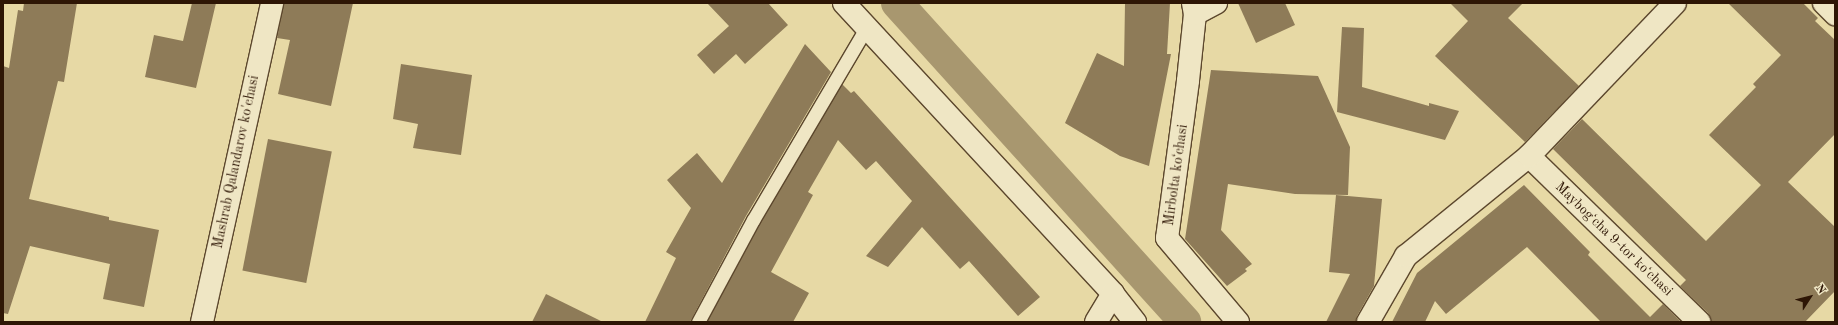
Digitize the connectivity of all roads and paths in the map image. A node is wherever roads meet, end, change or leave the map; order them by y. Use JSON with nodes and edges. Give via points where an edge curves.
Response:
{"nodes":[{"id":1,"x":272,"y":3,"type":"edge"},
{"id":2,"x":844,"y":3,"type":"edge"},
{"id":3,"x":1216,"y":3,"type":"edge"},
{"id":4,"x":1675,"y":3,"type":"edge"},
{"id":5,"x":1824,"y":3,"type":"edge"},
{"id":6,"x":1194,"y":8,"type":"edge"},
{"id":7,"x":1835,"y":14,"type":"edge"},
{"id":8,"x":866,"y":28,"type":"junction"},
{"id":9,"x":1529,"y":156,"type":"junction"},
{"id":10,"x":1113,"y":294,"type":"junction"},
{"id":11,"x":202,"y":322,"type":"edge"},
{"id":12,"x":698,"y":322,"type":"edge"},
{"id":13,"x":1096,"y":322,"type":"edge"},
{"id":14,"x":1136,"y":322,"type":"edge"},
{"id":15,"x":1238,"y":322,"type":"edge"},
{"id":16,"x":1368,"y":322,"type":"edge"},
{"id":17,"x":1699,"y":322,"type":"edge"}],
"edges":[{"from":1,"to":11,"type":"street","name":"Mashrab Qalandarov ko'chasi"},
{"from":2,"to":8,"type":"street"},
{"from":3,"to":6,"type":"street"},
{"from":4,"to":9,"type":"street"},
{"from":5,"to":7,"type":"street"},
{"from":6,"to":15,"type":"street","name":"Mirbolta koʻchasi","via":[[1188,81],[1167,238]]},
{"from":8,"to":10,"type":"street"},
{"from":8,"to":12,"type":"lane","via":[[753,220]]},
{"from":9,"to":16,"type":"street","via":[[1406,256]]},
{"from":9,"to":17,"type":"street","name":"Maybogʻcha 9-tor koʻchasi"},
{"from":10,"to":13,"type":"street"},
{"from":10,"to":14,"type":"street"}]}
